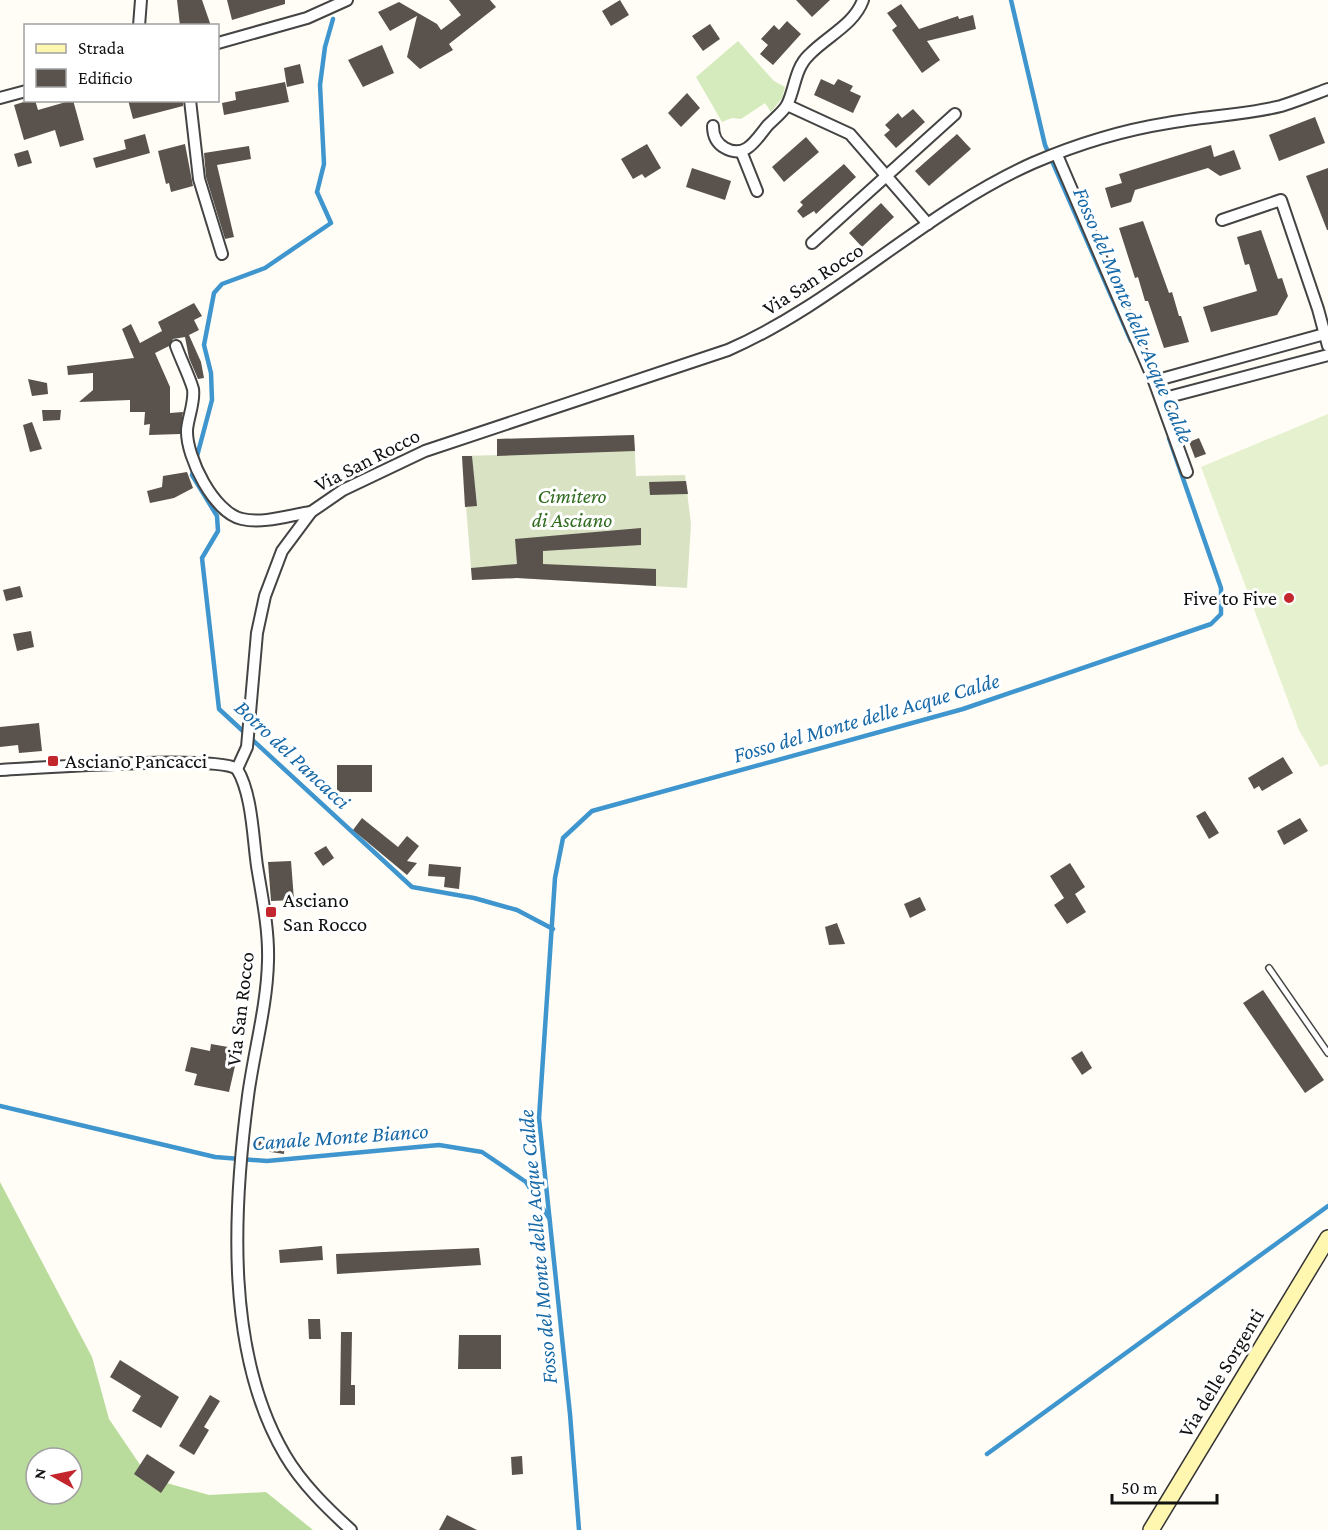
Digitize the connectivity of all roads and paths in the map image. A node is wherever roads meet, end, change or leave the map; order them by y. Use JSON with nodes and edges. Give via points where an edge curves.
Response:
{"nodes":[{"id":1,"x":141,"y":0,"type":"edge"},
{"id":2,"x":347,"y":0,"type":"edge"},
{"id":3,"x":863,"y":0,"type":"edge"},
{"id":4,"x":139,"y":24,"type":"edge"},
{"id":5,"x":219,"y":43,"type":"edge"},
{"id":6,"x":1328,"y":89,"type":"edge"},
{"id":7,"x":24,"y":92,"type":"edge"},
{"id":8,"x":0,"y":98,"type":"edge"},
{"id":9,"x":190,"y":102,"type":"edge"},
{"id":10,"x":787,"y":105,"type":"junction"},
{"id":11,"x":955,"y":114,"type":"dead end"},
{"id":12,"x":713,"y":126,"type":"dead end"},
{"id":13,"x":741,"y":151,"type":"junction"},
{"id":14,"x":1051,"y":156,"type":"junction"},
{"id":15,"x":887,"y":178,"type":"junction"},
{"id":16,"x":757,"y":191,"type":"dead end"},
{"id":17,"x":1222,"y":220,"type":"dead end"},
{"id":18,"x":928,"y":224,"type":"junction"},
{"id":19,"x":812,"y":243,"type":"dead end"},
{"id":20,"x":222,"y":254,"type":"dead end"},
{"id":21,"x":1326,"y":333,"type":"edge"},
{"id":22,"x":176,"y":346,"type":"dead end"},
{"id":23,"x":1328,"y":346,"type":"edge"},
{"id":24,"x":1328,"y":355,"type":"edge"},
{"id":25,"x":1154,"y":381,"type":"junction"},
{"id":26,"x":1161,"y":399,"type":"junction"},
{"id":27,"x":1187,"y":472,"type":"dead end"},
{"id":28,"x":311,"y":512,"type":"junction"},
{"id":29,"x":237,"y":769,"type":"junction"},
{"id":30,"x":0,"y":770,"type":"edge"},
{"id":31,"x":1269,"y":968,"type":"dead end"},
{"id":32,"x":1328,"y":1053,"type":"edge"},
{"id":33,"x":1328,"y":1238,"type":"edge"},
{"id":34,"x":351,"y":1530,"type":"edge"},
{"id":35,"x":1150,"y":1530,"type":"edge"}],
"edges":[{"from":1,"to":4,"type":"street"},
{"from":2,"to":5,"type":"street","via":[[307,18]]},
{"from":3,"to":10,"type":"street","via":[[851,20],[807,56],[793,82]]},
{"from":6,"to":14,"type":"street","name":"Via San Rocco","via":[[1280,106],[1137,130]]},
{"from":7,"to":8,"type":"street"},
{"from":9,"to":20,"type":"street","via":[[199,179]]},
{"from":10,"to":13,"type":"street","via":[[749,148]]},
{"from":10,"to":15,"type":"street","via":[[850,134]]},
{"from":11,"to":15,"type":"street"},
{"from":12,"to":13,"type":"street","via":[[718,143],[733,152]]},
{"from":13,"to":16,"type":"street"},
{"from":14,"to":18,"type":"street","name":"Via San Rocco","via":[[1011,174]]},
{"from":14,"to":25,"type":"street"},
{"from":15,"to":18,"type":"street"},
{"from":15,"to":19,"type":"street"},
{"from":17,"to":21,"type":"street","via":[[1281,200]]},
{"from":18,"to":28,"type":"street","name":"Via San Rocco","via":[[812,306],[757,337],[717,354],[425,451],[343,490]]},
{"from":21,"to":23,"type":"street"},
{"from":21,"to":25,"type":"street"},
{"from":22,"to":28,"type":"street","via":[[193,391],[187,430],[189,451],[218,504],[235,517],[252,520]]},
{"from":24,"to":26,"type":"street"},
{"from":25,"to":26,"type":"street"},
{"from":26,"to":27,"type":"street"},
{"from":28,"to":29,"type":"street","name":"Via San Rocco","via":[[282,551],[265,596],[255,652],[247,747]]},
{"from":29,"to":30,"type":"street","via":[[225,763]]},
{"from":29,"to":34,"type":"street","name":"Via San Rocco","via":[[244,783],[252,830],[268,958],[240,1171],[241,1305],[264,1408],[291,1465]]},
{"from":31,"to":32,"type":"lane"},
{"from":33,"to":35,"type":"main road","name":"Via delle Sorgenti"}]}
